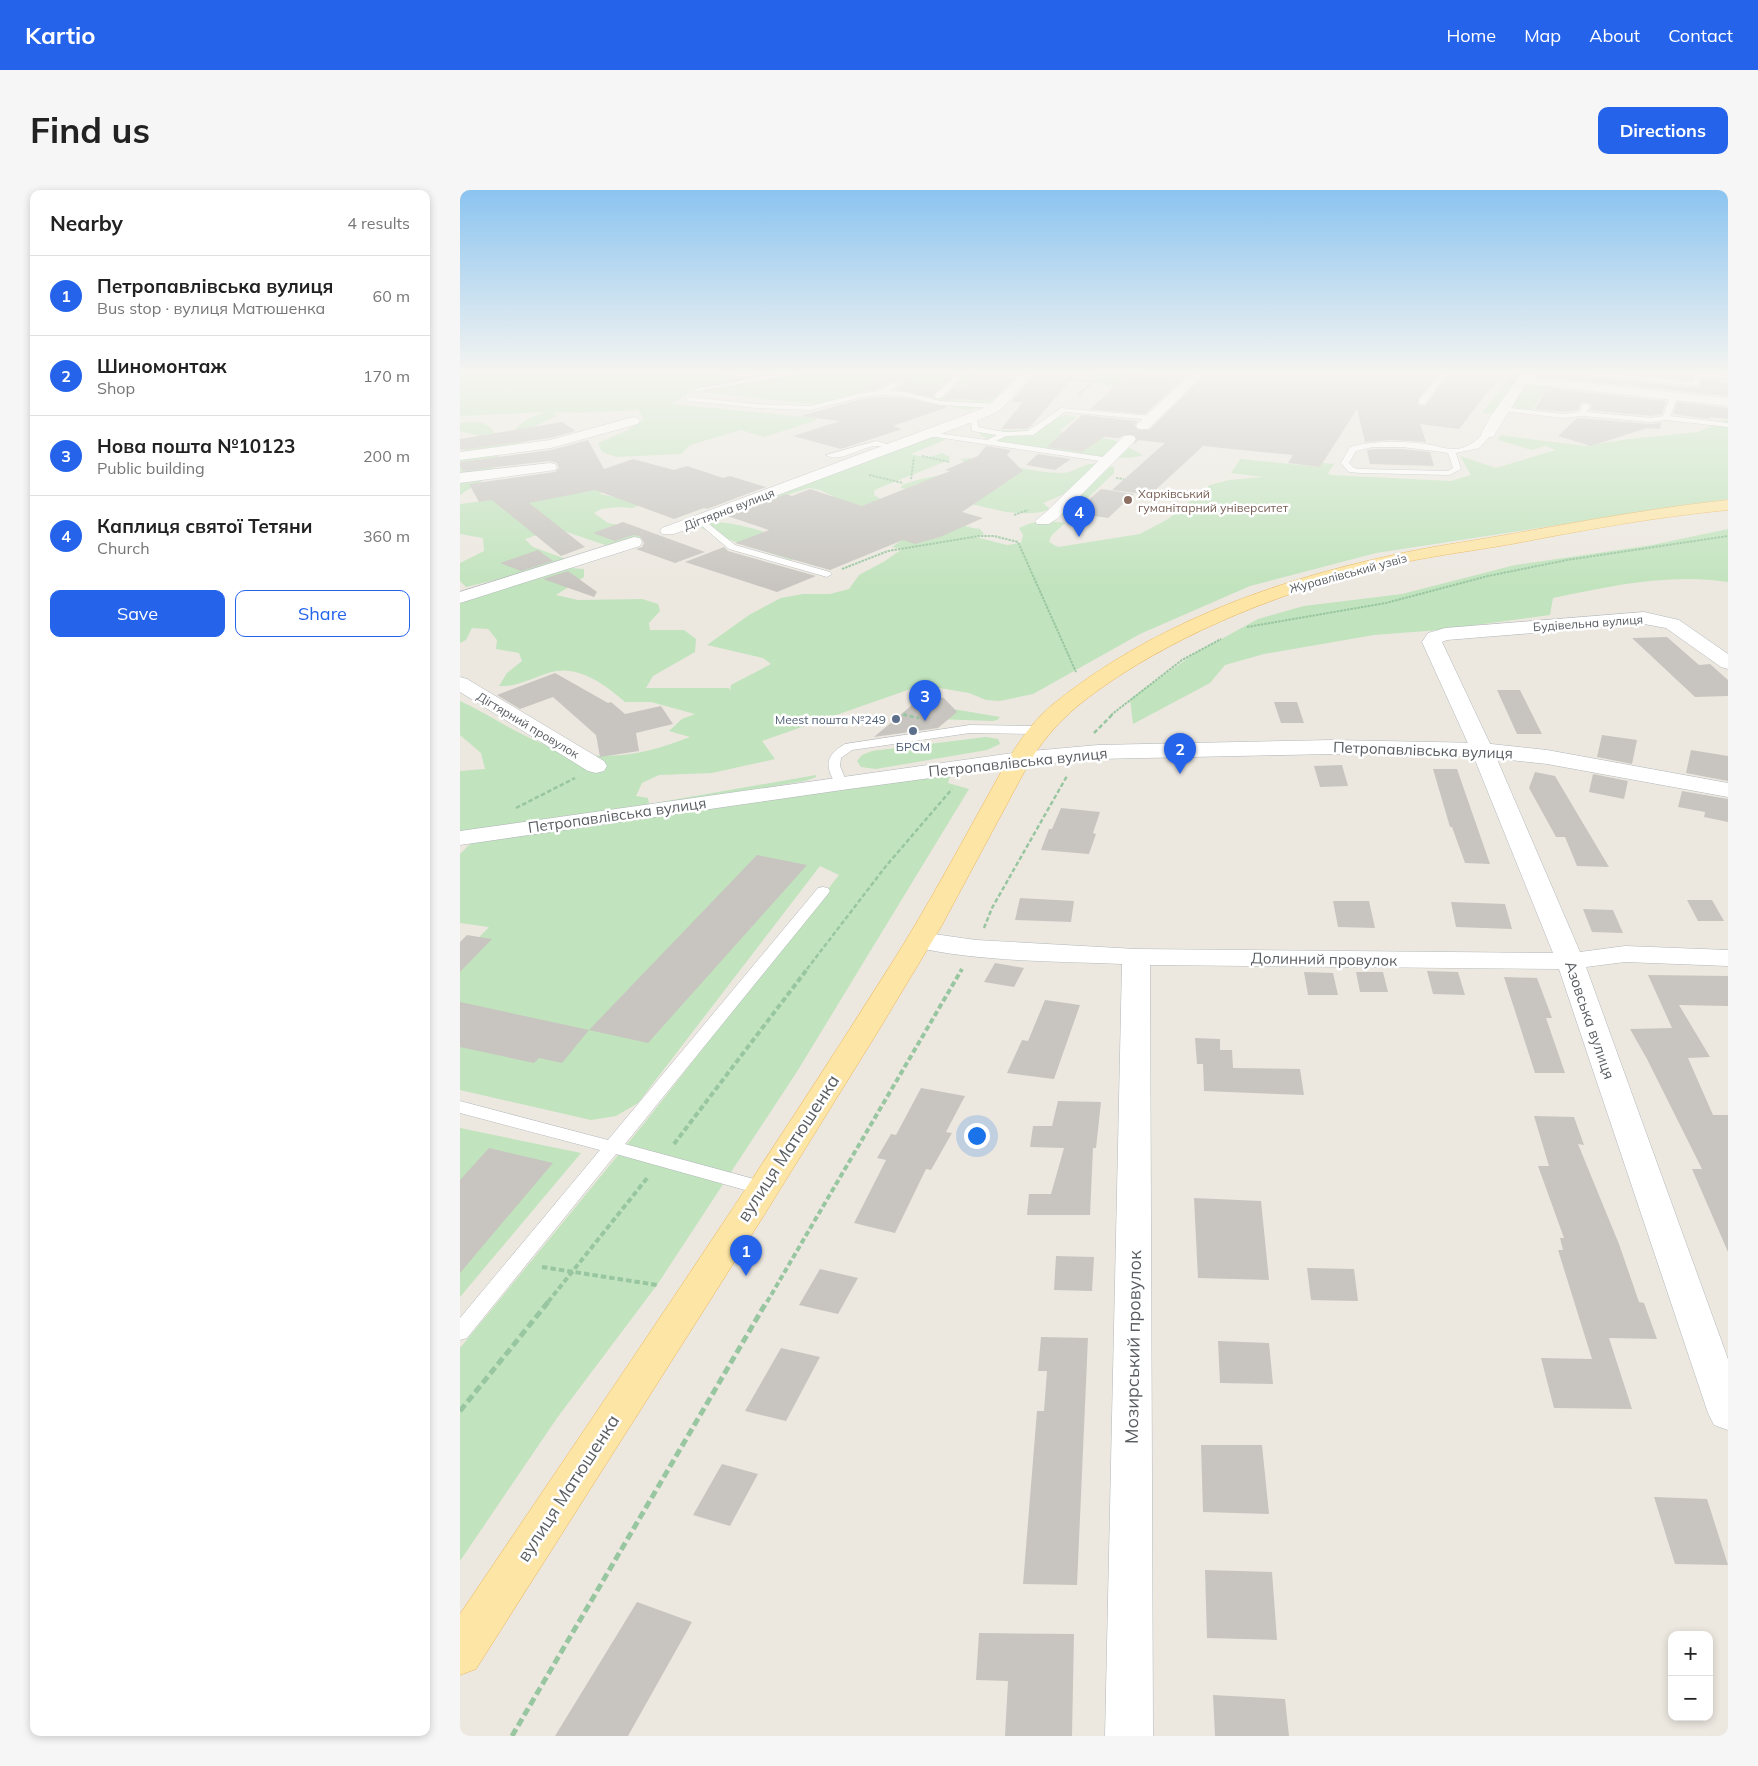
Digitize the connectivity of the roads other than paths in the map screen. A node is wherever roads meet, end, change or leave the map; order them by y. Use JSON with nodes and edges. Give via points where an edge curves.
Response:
{"nodes":[{"id":1,"x":554,"y":443,"type":"edge"},
{"id":2,"x":876,"y":443,"type":"edge"},
{"id":3,"x":877,"y":443,"type":"edge"},
{"id":4,"x":905,"y":443,"type":"edge"},
{"id":5,"x":988,"y":443,"type":"edge"},
{"id":6,"x":1124,"y":443,"type":"tunnel mouth"},
{"id":7,"x":1479,"y":443,"type":"edge"},
{"id":8,"x":894,"y":447,"type":"junction"},
{"id":9,"x":1452,"y":452,"type":"junction"},
{"id":10,"x":830,"y":455,"type":"dead end"},
{"id":11,"x":460,"y":456,"type":"edge"},
{"id":12,"x":1107,"y":460,"type":"junction"},
{"id":13,"x":550,"y":467,"type":"dead end"},
{"id":14,"x":460,"y":478,"type":"edge"},
{"id":15,"x":1728,"y":506,"type":"edge"},
{"id":16,"x":699,"y":519,"type":"junction"},
{"id":17,"x":1043,"y":521,"type":"dead end"},
{"id":18,"x":668,"y":531,"type":"dead end"},
{"id":19,"x":634,"y":542,"type":"dead end"},
{"id":20,"x":827,"y":574,"type":"road end"},
{"id":21,"x":460,"y":598,"type":"edge"},
{"id":22,"x":1435,"y":637,"type":"joint"},
{"id":23,"x":1728,"y":663,"type":"edge"},
{"id":24,"x":460,"y":683,"type":"edge"},
{"id":25,"x":1038,"y":730,"type":"junction"},
{"id":26,"x":1482,"y":750,"type":"junction"},
{"id":27,"x":1020,"y":759,"type":"junction"},
{"id":28,"x":596,"y":766,"type":"road end"},
{"id":29,"x":841,"y":783,"type":"junction"},
{"id":30,"x":1728,"y":790,"type":"edge"},
{"id":31,"x":460,"y":838,"type":"edge"},
{"id":32,"x":822,"y":891,"type":"dead end"},
{"id":33,"x":920,"y":940,"type":"junction"},
{"id":34,"x":1136,"y":957,"type":"junction"},
{"id":35,"x":1728,"y":958,"type":"edge"},
{"id":36,"x":1570,"y":961,"type":"junction"},
{"id":37,"x":460,"y":1107,"type":"edge"},
{"id":38,"x":612,"y":1148,"type":"junction"},
{"id":39,"x":763,"y":1188,"type":"junction"},
{"id":40,"x":460,"y":1332,"type":"edge"},
{"id":41,"x":1728,"y":1413,"type":"edge"},
{"id":42,"x":460,"y":1653,"type":"edge"},
{"id":43,"x":1129,"y":1736,"type":"edge"}],
"edges":[{"from":1,"to":11,"type":"street"},
{"from":2,"to":10,"type":"lane"},
{"from":3,"to":8,"type":"lane"},
{"from":4,"to":8,"type":"street","name":"Дігтярна вулиця"},
{"from":5,"to":12,"type":"lane"},
{"from":6,"to":12,"type":"street"},
{"from":7,"to":9,"type":"lane"},
{"from":8,"to":16,"type":"street","name":"Дігтярна вулиця"},
{"from":9,"to":9,"type":"lane","via":[[1457,469],[1449,473],[1360,471],[1352,470],[1345,463],[1353,449],[1365,445]]},
{"from":12,"to":17,"type":"street"},
{"from":13,"to":14,"type":"street"},
{"from":15,"to":25,"type":"main road","name":"Журавлівський узвіз","via":[[1601,522],[1439,551],[1370,565],[1274,593],[1185,630],[1149,650],[1095,682]]},
{"from":16,"to":18,"type":"street","name":"Дігтярна вулиця"},
{"from":16,"to":20,"type":"lane","via":[[732,547]]},
{"from":19,"to":21,"type":"street"},
{"from":22,"to":23,"type":"street","name":"Будівельна вулиця","via":[[1644,618],[1672,624]]},
{"from":22,"to":26,"type":"street","name":"Азовська вулиця","via":[[1432,642]]},
{"from":24,"to":28,"type":"street","name":"Дігтярний провулок"},
{"from":25,"to":27,"type":"main road","name":"Журавлівський узвіз"},
{"from":25,"to":29,"type":"lane","via":[[970,729],[849,747],[834,759],[833,766]]},
{"from":26,"to":27,"type":"street","name":"Петропавлівська вулиця","via":[[1333,746],[1079,753]]},
{"from":26,"to":30,"type":"street","name":"Петропавлівська вулиця","via":[[1547,757]]},
{"from":26,"to":36,"type":"street","name":"Азовська вулиця"},
{"from":27,"to":29,"type":"street","name":"Петропавлівська вулиця"},
{"from":27,"to":33,"type":"main road","name":"вулиця Матюшенка"},
{"from":29,"to":31,"type":"street","name":"Петропавлівська вулиця"},
{"from":32,"to":38,"type":"lane"},
{"from":33,"to":34,"type":"street","name":"Долинний провулок","via":[[976,948]]},
{"from":33,"to":39,"type":"main road","name":"вулиця Матюшенка"},
{"from":34,"to":36,"type":"street","name":"Долинний провулок"},
{"from":34,"to":43,"type":"street","name":"Мозирський провулок"},
{"from":35,"to":36,"type":"street","name":"Долинний провулок","via":[[1625,954]]},
{"from":36,"to":41,"type":"street","name":"Азовська вулиця"},
{"from":37,"to":38,"type":"lane"},
{"from":38,"to":39,"type":"lane"},
{"from":38,"to":40,"type":"lane"},
{"from":39,"to":42,"type":"main road","name":"вулиця Матюшенка"}]}
